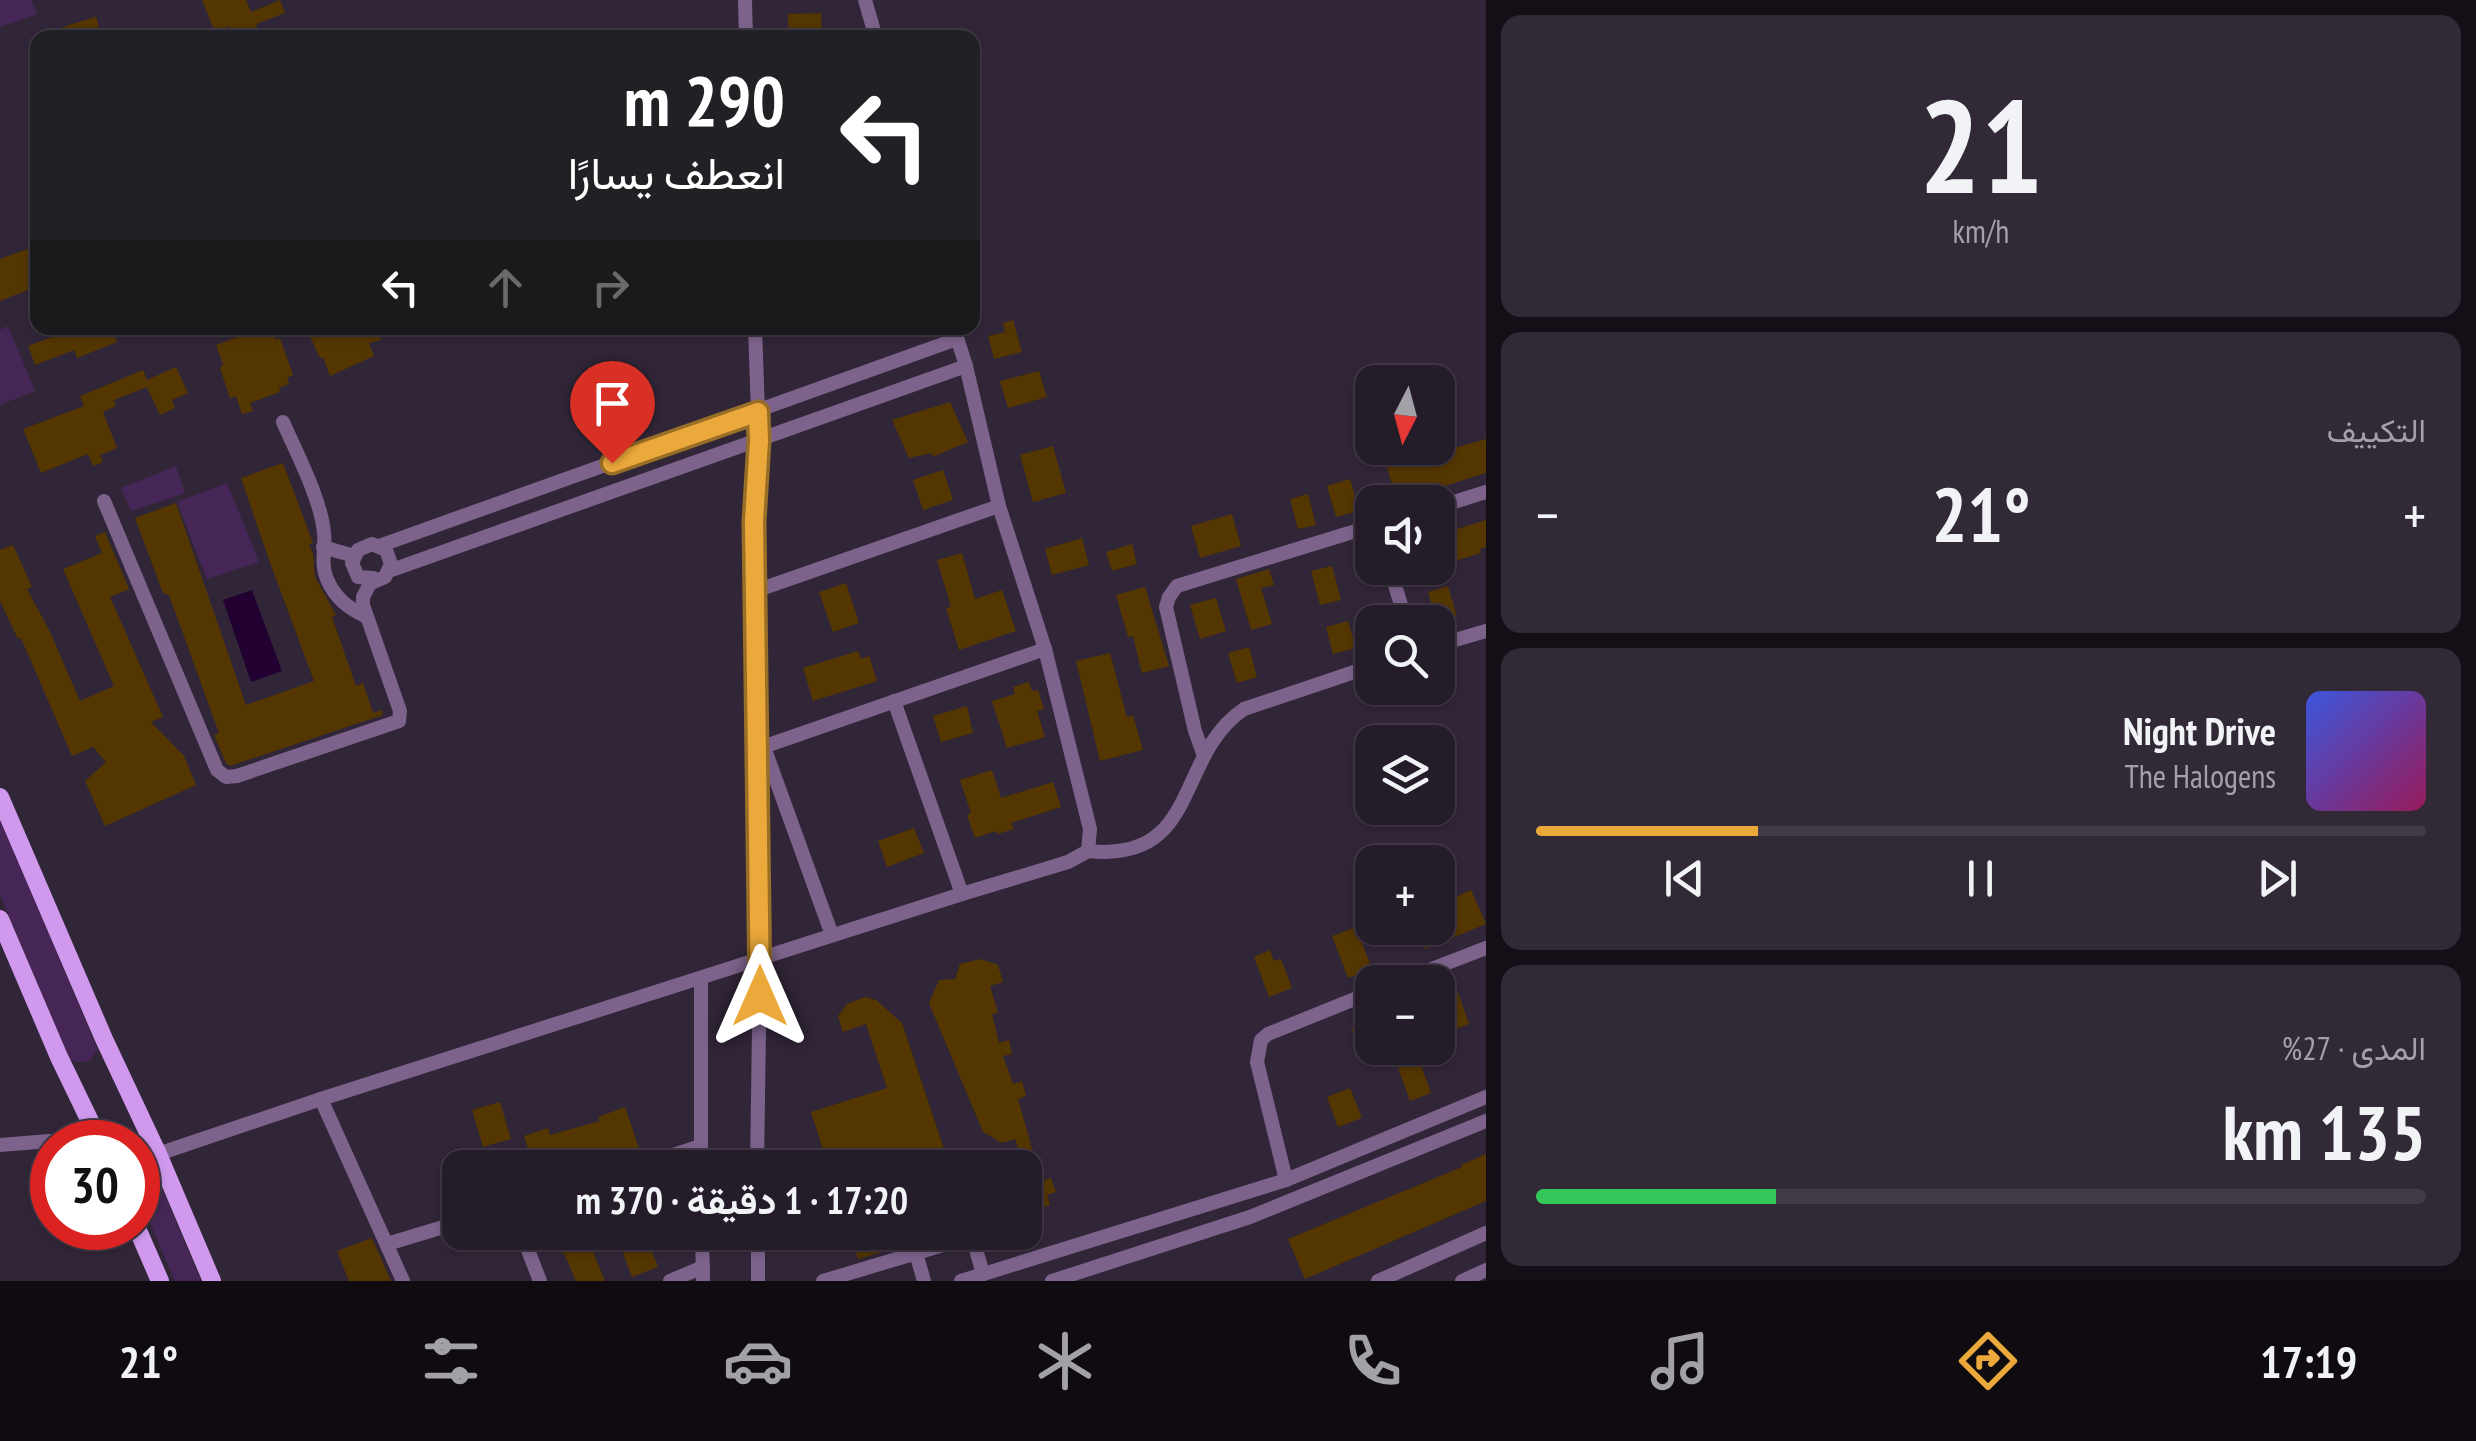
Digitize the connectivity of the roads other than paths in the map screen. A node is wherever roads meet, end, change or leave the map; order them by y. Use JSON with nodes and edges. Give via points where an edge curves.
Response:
{"nodes":[{"id":1,"x":744,"y":0,"type":"edge"},
{"id":2,"x":865,"y":0,"type":"edge"},
{"id":3,"x":746,"y":30,"type":"edge"},
{"id":4,"x":874,"y":30,"type":"edge"},
{"id":5,"x":755,"y":335,"type":"edge"},
{"id":6,"x":951,"y":335,"type":"edge"},
{"id":7,"x":957,"y":335,"type":"edge"},
{"id":8,"x":966,"y":366,"type":"junction"},
{"id":9,"x":758,"y":412,"type":"junction"},
{"id":10,"x":283,"y":422,"type":"dead end"},
{"id":11,"x":759,"y":441,"type":"junction"},
{"id":12,"x":539,"y":489,"type":"junction"},
{"id":13,"x":1486,"y":492,"type":"edge"},
{"id":14,"x":104,"y":501,"type":"dead end"},
{"id":15,"x":1455,"y":501,"type":"edge"},
{"id":16,"x":998,"y":506,"type":"junction"},
{"id":17,"x":548,"y":514,"type":"junction"},
{"id":18,"x":1355,"y":531,"type":"edge"},
{"id":19,"x":379,"y":546,"type":"junction"},
{"id":20,"x":323,"y":547,"type":"junction"},
{"id":21,"x":354,"y":556,"type":"junction"},
{"id":22,"x":389,"y":571,"type":"junction"},
{"id":23,"x":373,"y":578,"type":"junction"},
{"id":24,"x":755,"y":592,"type":"junction"},
{"id":25,"x":366,"y":616,"type":"junction"},
{"id":26,"x":1486,"y":631,"type":"edge"},
{"id":27,"x":1455,"y":640,"type":"edge"},
{"id":28,"x":1045,"y":649,"type":"junction"},
{"id":29,"x":1355,"y":672,"type":"edge"},
{"id":30,"x":894,"y":700,"type":"junction"},
{"id":31,"x":760,"y":748,"type":"junction"},
{"id":32,"x":1204,"y":756,"type":"junction"},
{"id":33,"x":0,"y":797,"type":"edge"},
{"id":34,"x":1088,"y":851,"type":"junction"},
{"id":35,"x":962,"y":894,"type":"junction"},
{"id":36,"x":0,"y":919,"type":"edge"},
{"id":37,"x":832,"y":935,"type":"junction"},
{"id":38,"x":1486,"y":948,"type":"edge"},
{"id":39,"x":760,"y":958,"type":"junction"},
{"id":40,"x":1442,"y":965,"type":"edge"},
{"id":41,"x":701,"y":978,"type":"junction"},
{"id":42,"x":1355,"y":999,"type":"edge"},
{"id":43,"x":1486,"y":1096,"type":"edge"},
{"id":44,"x":321,"y":1099,"type":"junction"},
{"id":45,"x":89,"y":1120,"type":"edge"},
{"id":46,"x":142,"y":1120,"type":"edge"},
{"id":47,"x":1486,"y":1121,"type":"edge"},
{"id":48,"x":30,"y":1143,"type":"edge"},
{"id":49,"x":0,"y":1145,"type":"edge"},
{"id":50,"x":701,"y":1146,"type":"junction"},
{"id":51,"x":689,"y":1150,"type":"edge"},
{"id":52,"x":701,"y":1150,"type":"edge"},
{"id":53,"x":758,"y":1150,"type":"edge"},
{"id":54,"x":160,"y":1153,"type":"edge"},
{"id":55,"x":160,"y":1159,"type":"edge"},
{"id":56,"x":1286,"y":1180,"type":"junction"},
{"id":57,"x":442,"y":1228,"type":"edge"},
{"id":58,"x":1485,"y":1238,"type":"edge"},
{"id":59,"x":388,"y":1244,"type":"junction"},
{"id":60,"x":147,"y":1250,"type":"edge"},
{"id":61,"x":528,"y":1250,"type":"edge"},
{"id":62,"x":758,"y":1250,"type":"edge"},
{"id":63,"x":926,"y":1250,"type":"edge"},
{"id":64,"x":976,"y":1250,"type":"edge"},
{"id":65,"x":916,"y":1253,"type":"junction"},
{"id":66,"x":1486,"y":1270,"type":"edge"},
{"id":67,"x":703,"y":1274,"type":"edge"},
{"id":68,"x":983,"y":1274,"type":"junction"},
{"id":69,"x":160,"y":1281,"type":"edge"},
{"id":70,"x":212,"y":1281,"type":"edge"},
{"id":71,"x":404,"y":1281,"type":"edge"},
{"id":72,"x":540,"y":1281,"type":"edge"},
{"id":73,"x":670,"y":1281,"type":"edge"},
{"id":74,"x":758,"y":1281,"type":"edge"},
{"id":75,"x":823,"y":1281,"type":"edge"},
{"id":76,"x":924,"y":1281,"type":"edge"},
{"id":77,"x":960,"y":1281,"type":"edge"},
{"id":78,"x":1052,"y":1281,"type":"edge"},
{"id":79,"x":1378,"y":1281,"type":"edge"},
{"id":80,"x":1462,"y":1281,"type":"edge"}],
"edges":[{"from":1,"to":3,"type":"street"},
{"from":2,"to":4,"type":"street"},
{"from":5,"to":9,"type":"street"},
{"from":6,"to":9,"type":"street"},
{"from":7,"to":8,"type":"street"},
{"from":8,"to":11,"type":"street"},
{"from":8,"to":16,"type":"street"},
{"from":9,"to":11,"type":"street"},
{"from":9,"to":12,"type":"street"},
{"from":10,"to":20,"type":"street","via":[[309,483]]},
{"from":11,"to":17,"type":"street"},
{"from":11,"to":24,"type":"street"},
{"from":12,"to":17,"type":"street"},
{"from":12,"to":19,"type":"street"},
{"from":13,"to":15,"type":"street"},
{"from":14,"to":25,"type":"street","via":[[217,770],[226,777],[398,721]]},
{"from":16,"to":24,"type":"street"},
{"from":16,"to":28,"type":"street"},
{"from":17,"to":22,"type":"street"},
{"from":18,"to":32,"type":"street","via":[[1177,586],[1169,597],[1166,607]]},
{"from":19,"to":21,"type":"street","via":[[364,546]]},
{"from":19,"to":22,"type":"street","via":[[390,556]]},
{"from":20,"to":21,"type":"street"},
{"from":20,"to":25,"type":"street","via":[[336,594]]},
{"from":21,"to":23,"type":"street","via":[[358,577]]},
{"from":22,"to":23,"type":"street","via":[[379,582],[371,583]]},
{"from":23,"to":25,"type":"street","via":[[363,597]]},
{"from":24,"to":31,"type":"street"},
{"from":26,"to":27,"type":"street"},
{"from":28,"to":30,"type":"street"},
{"from":28,"to":34,"type":"street","via":[[1090,830]]},
{"from":29,"to":32,"type":"street","via":[[1244,709]]},
{"from":30,"to":31,"type":"street"},
{"from":30,"to":35,"type":"street"},
{"from":31,"to":37,"type":"street"},
{"from":31,"to":39,"type":"street"},
{"from":32,"to":34,"type":"street","via":[[1161,835],[1124,852]]},
{"from":33,"to":46,"type":"main road"},
{"from":34,"to":35,"type":"street"},
{"from":35,"to":37,"type":"street"},
{"from":36,"to":45,"type":"main road"},
{"from":37,"to":39,"type":"street"},
{"from":38,"to":40,"type":"street"},
{"from":39,"to":41,"type":"street"},
{"from":39,"to":53,"type":"street"},
{"from":41,"to":44,"type":"street"},
{"from":41,"to":50,"type":"street"},
{"from":42,"to":56,"type":"street","via":[[1261,1040],[1257,1062]]},
{"from":43,"to":56,"type":"street"},
{"from":44,"to":54,"type":"street"},
{"from":44,"to":59,"type":"street"},
{"from":47,"to":78,"type":"street","via":[[1250,1218]]},
{"from":48,"to":49,"type":"street"},
{"from":50,"to":51,"type":"street"},
{"from":50,"to":52,"type":"street"},
{"from":55,"to":70,"type":"main road"},
{"from":56,"to":68,"type":"street"},
{"from":57,"to":59,"type":"street"},
{"from":58,"to":79,"type":"street"},
{"from":59,"to":71,"type":"street"},
{"from":60,"to":69,"type":"main road"},
{"from":61,"to":72,"type":"street"},
{"from":62,"to":74,"type":"street"},
{"from":63,"to":65,"type":"street"},
{"from":64,"to":68,"type":"street"},
{"from":65,"to":75,"type":"street"},
{"from":65,"to":76,"type":"street"},
{"from":66,"to":80,"type":"street"},
{"from":67,"to":73,"type":"street"},
{"from":68,"to":77,"type":"street"}]}
